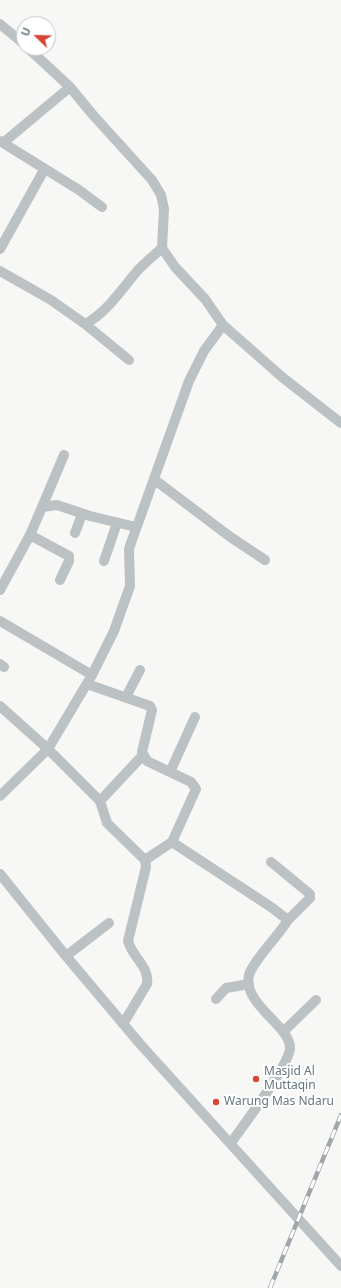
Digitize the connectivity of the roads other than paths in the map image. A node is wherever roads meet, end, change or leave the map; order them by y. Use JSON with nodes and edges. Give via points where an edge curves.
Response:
{"nodes":[{"id":1,"x":0,"y":24,"type":"edge"},
{"id":2,"x":16,"y":37,"type":"edge"},
{"id":3,"x":37,"y":56,"type":"edge"},
{"id":4,"x":70,"y":87,"type":"junction"},
{"id":5,"x":1,"y":142,"type":"edge"},
{"id":6,"x":44,"y":170,"type":"junction"},
{"id":7,"x":102,"y":207,"type":"dead end"},
{"id":8,"x":162,"y":248,"type":"junction"},
{"id":9,"x":0,"y":249,"type":"edge"},
{"id":10,"x":0,"y":271,"type":"edge"},
{"id":11,"x":85,"y":324,"type":"junction"},
{"id":12,"x":224,"y":325,"type":"junction"},
{"id":13,"x":129,"y":360,"type":"dead end"},
{"id":14,"x":341,"y":423,"type":"edge"},
{"id":15,"x":64,"y":455,"type":"dead end"},
{"id":16,"x":154,"y":480,"type":"junction"},
{"id":17,"x":42,"y":507,"type":"junction"},
{"id":18,"x":82,"y":514,"type":"junction"},
{"id":19,"x":117,"y":523,"type":"junction"},
{"id":20,"x":136,"y":527,"type":"junction"},
{"id":21,"x":75,"y":533,"type":"dead end"},
{"id":22,"x":30,"y":534,"type":"junction"},
{"id":23,"x":265,"y":560,"type":"dead end"},
{"id":24,"x":104,"y":562,"type":"dead end"},
{"id":25,"x":60,"y":580,"type":"dead end"},
{"id":26,"x":1,"y":586,"type":"edge"},
{"id":27,"x":0,"y":621,"type":"edge"},
{"id":28,"x":140,"y":670,"type":"dead end"},
{"id":29,"x":90,"y":680,"type":"junction"},
{"id":30,"x":126,"y":697,"type":"junction"},
{"id":31,"x":0,"y":706,"type":"edge"},
{"id":32,"x":195,"y":717,"type":"dead end"},
{"id":33,"x":48,"y":749,"type":"junction"},
{"id":34,"x":143,"y":755,"type":"junction"},
{"id":35,"x":170,"y":772,"type":"junction"},
{"id":36,"x":0,"y":796,"type":"edge"},
{"id":37,"x":100,"y":801,"type":"junction"},
{"id":38,"x":172,"y":842,"type":"junction"},
{"id":39,"x":145,"y":860,"type":"junction"},
{"id":40,"x":271,"y":862,"type":"dead end"},
{"id":41,"x":0,"y":874,"type":"edge"},
{"id":42,"x":288,"y":920,"type":"junction"},
{"id":43,"x":109,"y":923,"type":"dead end"},
{"id":44,"x":66,"y":956,"type":"junction"},
{"id":45,"x":249,"y":984,"type":"junction"},
{"id":46,"x":216,"y":999,"type":"dead end"},
{"id":47,"x":316,"y":1000,"type":"dead end"},
{"id":48,"x":123,"y":1024,"type":"junction"},
{"id":49,"x":283,"y":1032,"type":"junction"},
{"id":50,"x":231,"y":1143,"type":"junction"},
{"id":51,"x":341,"y":1266,"type":"edge"}],
"edges":[{"from":1,"to":2,"type":"street"},
{"from":3,"to":4,"type":"street"},
{"from":4,"to":5,"type":"street"},
{"from":4,"to":8,"type":"street","via":[[92,115],[152,180],[161,195],[164,209]]},
{"from":5,"to":6,"type":"street"},
{"from":6,"to":7,"type":"street"},
{"from":6,"to":9,"type":"street"},
{"from":8,"to":11,"type":"street","via":[[140,268],[95,318]]},
{"from":8,"to":12,"type":"street"},
{"from":10,"to":11,"type":"street","via":[[51,300]]},
{"from":11,"to":13,"type":"street"},
{"from":12,"to":14,"type":"street","via":[[282,377]]},
{"from":12,"to":16,"type":"street","via":[[204,351],[189,381]]},
{"from":15,"to":17,"type":"street"},
{"from":16,"to":20,"type":"street"},
{"from":16,"to":23,"type":"street"},
{"from":17,"to":18,"type":"street","via":[[57,505]]},
{"from":17,"to":22,"type":"street"},
{"from":18,"to":19,"type":"street"},
{"from":18,"to":21,"type":"street"},
{"from":19,"to":20,"type":"street"},
{"from":19,"to":24,"type":"street"},
{"from":20,"to":29,"type":"street","via":[[129,549],[130,586],[114,631]]},
{"from":22,"to":25,"type":"street","via":[[69,556],[70,561]]},
{"from":22,"to":26,"type":"street"},
{"from":27,"to":29,"type":"street"},
{"from":28,"to":30,"type":"street"},
{"from":29,"to":30,"type":"street"},
{"from":29,"to":33,"type":"street"},
{"from":30,"to":34,"type":"street","via":[[150,706],[152,710],[142,747]]},
{"from":31,"to":33,"type":"street"},
{"from":32,"to":35,"type":"street"},
{"from":33,"to":36,"type":"street"},
{"from":33,"to":37,"type":"street"},
{"from":34,"to":35,"type":"street","via":[[147,761]]},
{"from":34,"to":37,"type":"street"},
{"from":35,"to":38,"type":"street","via":[[191,782],[196,789]]},
{"from":37,"to":39,"type":"street","via":[[107,823]]},
{"from":38,"to":39,"type":"street"},
{"from":38,"to":42,"type":"street"},
{"from":39,"to":48,"type":"street","via":[[146,867],[128,941],[130,950],[147,972],[148,978]]},
{"from":40,"to":42,"type":"street","via":[[310,894],[310,898]]},
{"from":41,"to":44,"type":"street"},
{"from":42,"to":45,"type":"street","via":[[256,962],[249,975]]},
{"from":43,"to":44,"type":"street"},
{"from":44,"to":48,"type":"street"},
{"from":45,"to":46,"type":"street","via":[[230,986]]},
{"from":45,"to":49,"type":"street","via":[[257,1003]]},
{"from":47,"to":49,"type":"street"},
{"from":48,"to":50,"type":"street"},
{"from":49,"to":50,"type":"street","via":[[289,1042],[290,1051],[273,1083]]},
{"from":50,"to":51,"type":"street"}]}
